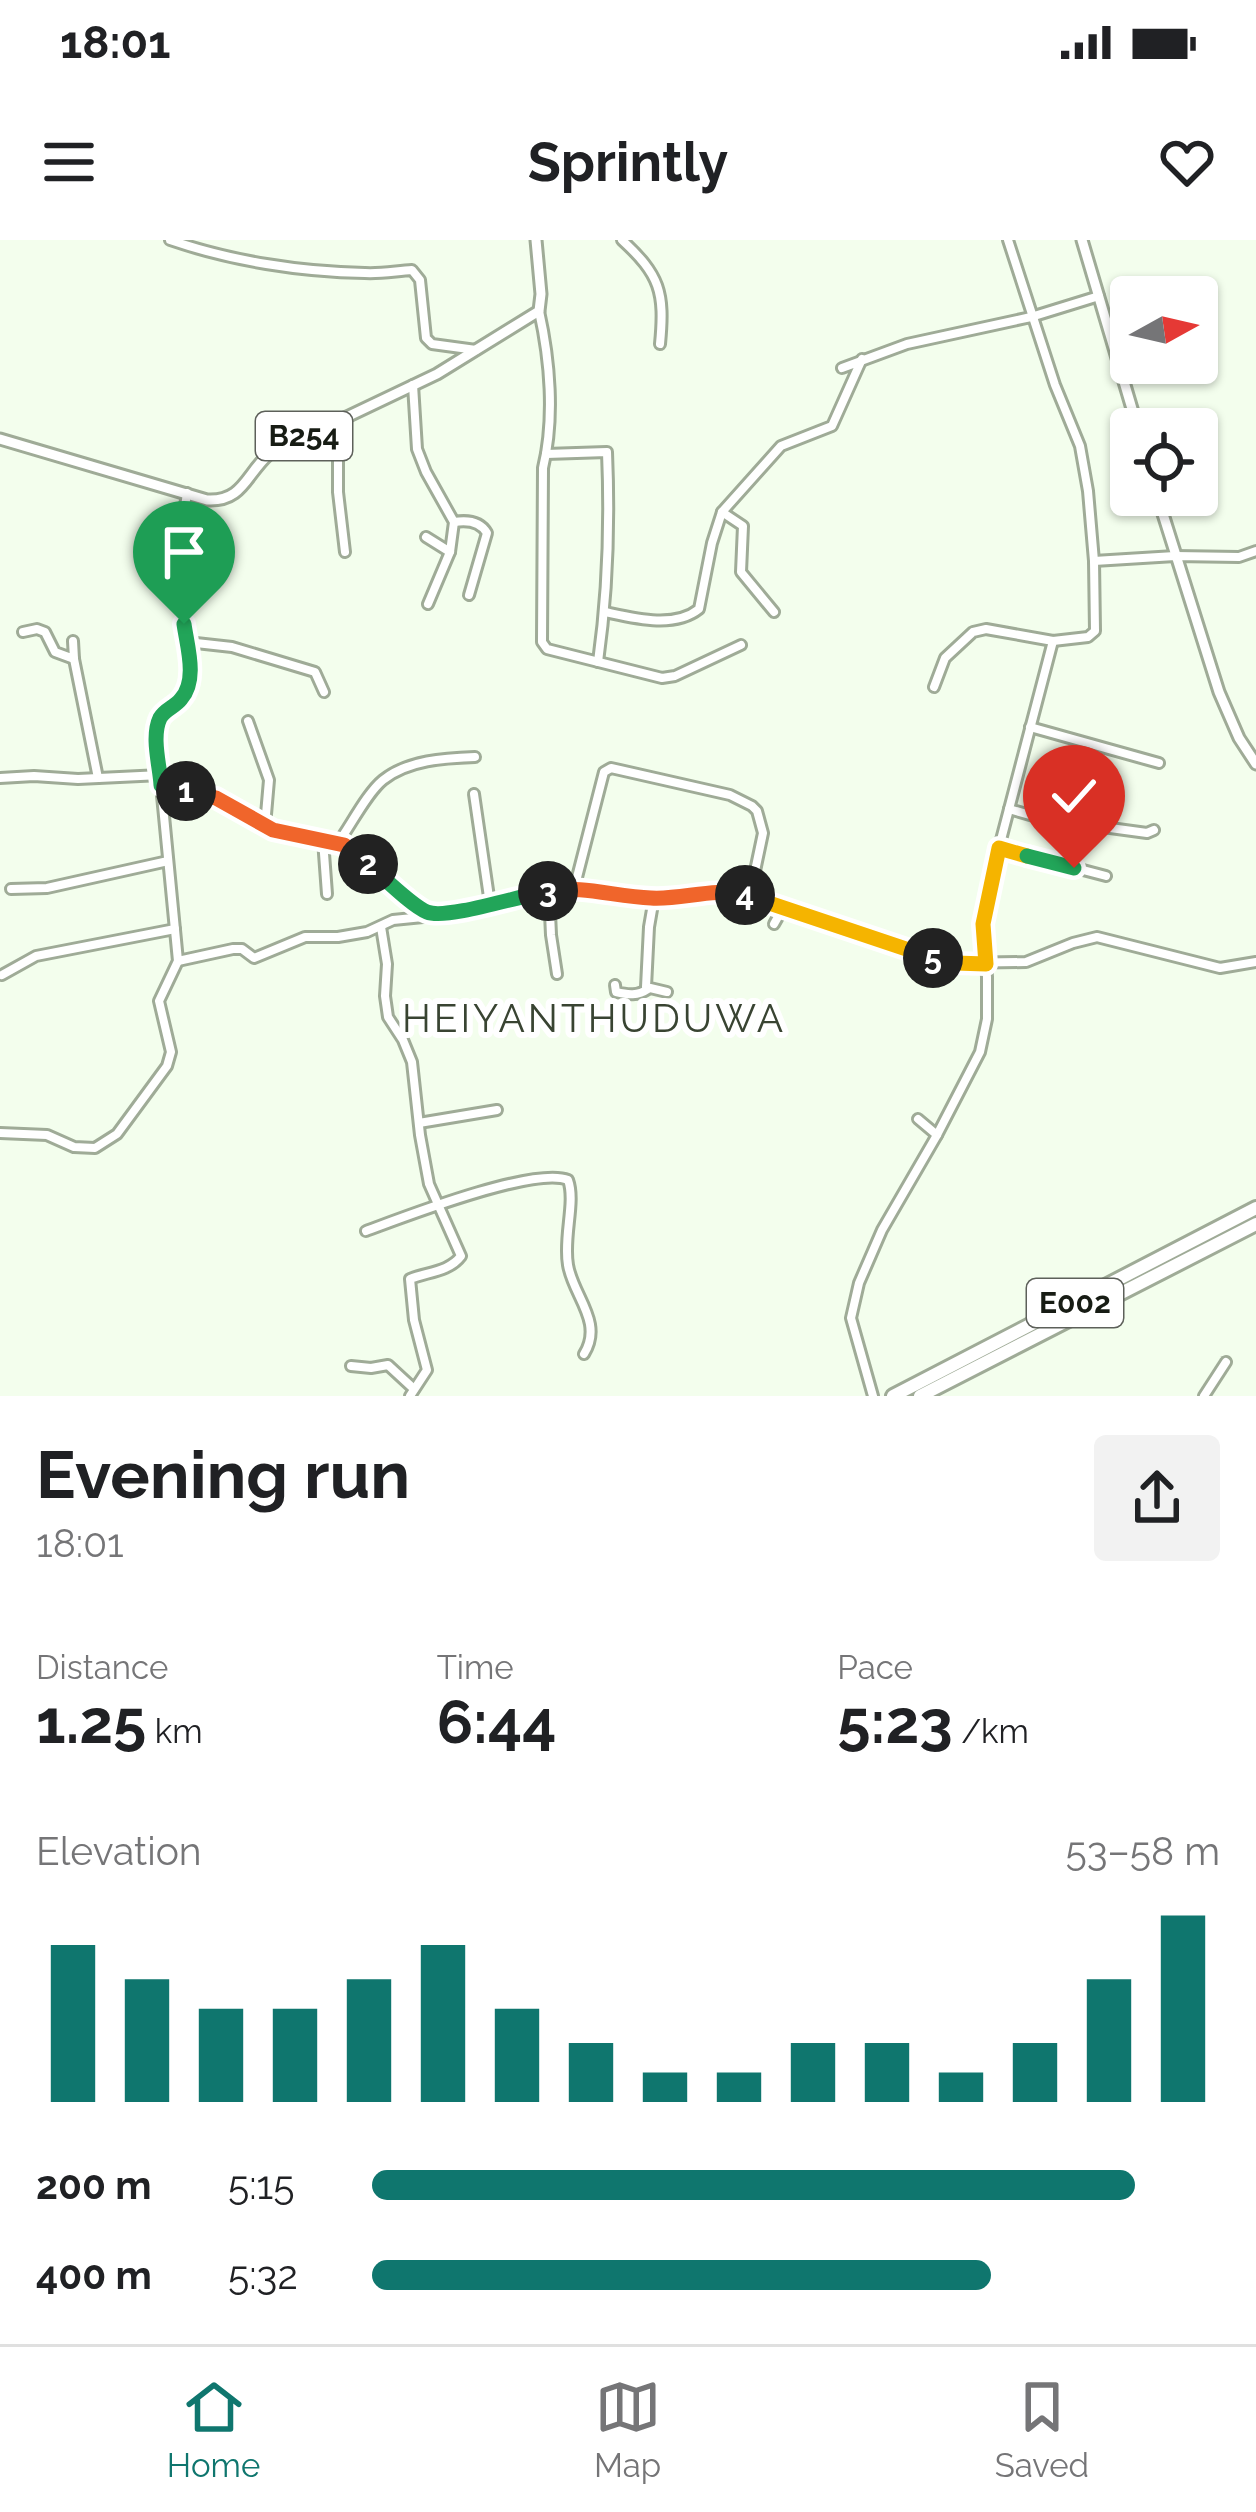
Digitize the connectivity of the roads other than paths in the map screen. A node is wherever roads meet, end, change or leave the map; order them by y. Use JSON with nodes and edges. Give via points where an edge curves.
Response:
{"nodes":[{"id":1,"x":170,"y":240,"type":"edge"},
{"id":2,"x":536,"y":240,"type":"edge"},
{"id":3,"x":622,"y":240,"type":"edge"},
{"id":4,"x":1008,"y":240,"type":"edge"},
{"id":5,"x":1082,"y":240,"type":"edge"},
{"id":6,"x":1099,"y":296,"type":"junction"},
{"id":7,"x":539,"y":311,"type":"junction"},
{"id":8,"x":1031,"y":316,"type":"junction"},
{"id":9,"x":660,"y":344,"type":"dead end"},
{"id":10,"x":477,"y":350,"type":"junction"},
{"id":11,"x":862,"y":359,"type":"junction"},
{"id":12,"x":842,"y":368,"type":"dead end"},
{"id":13,"x":413,"y":383,"type":"junction"},
{"id":14,"x":1132,"y":408,"type":"edge"},
{"id":15,"x":338,"y":422,"type":"junction"},
{"id":16,"x":0,"y":439,"type":"edge"},
{"id":17,"x":546,"y":454,"type":"junction"},
{"id":18,"x":187,"y":493,"type":"junction"},
{"id":19,"x":722,"y":512,"type":"junction"},
{"id":20,"x":1163,"y":516,"type":"edge"},
{"id":21,"x":454,"y":522,"type":"junction"},
{"id":22,"x":426,"y":537,"type":"dead end"},
{"id":23,"x":1256,"y":551,"type":"edge"},
{"id":24,"x":345,"y":552,"type":"dead end"},
{"id":25,"x":450,"y":552,"type":"junction"},
{"id":26,"x":1175,"y":556,"type":"junction"},
{"id":27,"x":1094,"y":561,"type":"junction"},
{"id":28,"x":469,"y":595,"type":"dead end"},
{"id":29,"x":428,"y":604,"type":"dead end"},
{"id":30,"x":605,"y":612,"type":"junction"},
{"id":31,"x":774,"y":612,"type":"dead end"},
{"id":32,"x":23,"y":632,"type":"dead end"},
{"id":33,"x":73,"y":641,"type":"dead end"},
{"id":34,"x":1053,"y":641,"type":"junction"},
{"id":35,"x":187,"y":642,"type":"junction"},
{"id":36,"x":742,"y":645,"type":"dead end"},
{"id":37,"x":74,"y":659,"type":"junction"},
{"id":38,"x":598,"y":662,"type":"junction"},
{"id":39,"x":934,"y":688,"type":"dead end"},
{"id":40,"x":324,"y":692,"type":"dead end"},
{"id":41,"x":248,"y":722,"type":"dead end"},
{"id":42,"x":1030,"y":728,"type":"junction"},
{"id":43,"x":475,"y":758,"type":"dead end"},
{"id":44,"x":1159,"y":763,"type":"dead end"},
{"id":45,"x":1256,"y":764,"type":"edge"},
{"id":46,"x":0,"y":765,"type":"edge"},
{"id":47,"x":3,"y":778,"type":"edge"},
{"id":48,"x":98,"y":778,"type":"junction"},
{"id":49,"x":161,"y":780,"type":"junction"},
{"id":50,"x":474,"y":794,"type":"dead end"},
{"id":51,"x":1009,"y":809,"type":"junction"},
{"id":52,"x":265,"y":826,"type":"junction"},
{"id":53,"x":1154,"y":830,"type":"dead end"},
{"id":54,"x":323,"y":840,"type":"junction"},
{"id":55,"x":338,"y":843,"type":"junction"},
{"id":56,"x":999,"y":848,"type":"junction"},
{"id":57,"x":168,"y":861,"type":"junction"},
{"id":58,"x":1106,"y":876,"type":"dead end"},
{"id":59,"x":11,"y":889,"type":"dead end"},
{"id":60,"x":574,"y":889,"type":"junction"},
{"id":61,"x":549,"y":891,"type":"junction"},
{"id":62,"x":327,"y":894,"type":"dead end"},
{"id":63,"x":654,"y":898,"type":"junction"},
{"id":64,"x":757,"y":898,"type":"junction"},
{"id":65,"x":490,"y":904,"type":"junction"},
{"id":66,"x":783,"y":908,"type":"junction"},
{"id":67,"x":428,"y":913,"type":"junction"},
{"id":68,"x":773,"y":924,"type":"dead end"},
{"id":69,"x":381,"y":927,"type":"junction"},
{"id":70,"x":175,"y":929,"type":"junction"},
{"id":71,"x":178,"y":961,"type":"junction"},
{"id":72,"x":1256,"y":962,"type":"edge"},
{"id":73,"x":986,"y":964,"type":"junction"},
{"id":74,"x":557,"y":974,"type":"dead end"},
{"id":75,"x":2,"y":975,"type":"edge"},
{"id":76,"x":615,"y":986,"type":"dead end"},
{"id":77,"x":648,"y":988,"type":"junction"},
{"id":78,"x":667,"y":992,"type":"dead end"},
{"id":79,"x":497,"y":1110,"type":"dead end"},
{"id":80,"x":918,"y":1119,"type":"dead end"},
{"id":81,"x":419,"y":1124,"type":"junction"},
{"id":82,"x":0,"y":1133,"type":"edge"},
{"id":83,"x":937,"y":1135,"type":"junction"},
{"id":84,"x":438,"y":1205,"type":"junction"},
{"id":85,"x":1256,"y":1208,"type":"edge"},
{"id":86,"x":1256,"y":1224,"type":"edge"},
{"id":87,"x":367,"y":1231,"type":"dead end"},
{"id":88,"x":584,"y":1354,"type":"dead end"},
{"id":89,"x":1226,"y":1362,"type":"dead end"},
{"id":90,"x":351,"y":1366,"type":"dead end"},
{"id":91,"x":412,"y":1393,"type":"edge"},
{"id":92,"x":873,"y":1396,"type":"edge"},
{"id":93,"x":892,"y":1396,"type":"edge"},
{"id":94,"x":920,"y":1396,"type":"edge"},
{"id":95,"x":1204,"y":1396,"type":"edge"}],
"edges":[{"from":1,"to":10,"type":"street","via":[[325,270],[412,270],[426,338]]},
{"from":2,"to":7,"type":"main road"},
{"from":3,"to":9,"type":"street","via":[[659,285]]},
{"from":4,"to":8,"type":"street"},
{"from":5,"to":6,"type":"main road"},
{"from":6,"to":8,"type":"street"},
{"from":6,"to":14,"type":"main road"},
{"from":7,"to":10,"type":"main road","number":"B254"},
{"from":7,"to":17,"type":"street","via":[[547,346]]},
{"from":8,"to":11,"type":"street"},
{"from":8,"to":27,"type":"street","via":[[1080,446]]},
{"from":10,"to":13,"type":"main road","number":"B254"},
{"from":11,"to":12,"type":"street"},
{"from":11,"to":19,"type":"street","via":[[832,426],[781,446]]},
{"from":13,"to":15,"type":"main road","number":"B254"},
{"from":13,"to":21,"type":"street","via":[[417,449]]},
{"from":15,"to":18,"type":"main road","number":"B254","via":[[269,454],[230,498]]},
{"from":15,"to":24,"type":"street"},
{"from":16,"to":18,"type":"main road","number":"B254"},
{"from":17,"to":30,"type":"street","via":[[608,452]]},
{"from":17,"to":38,"type":"street","via":[[542,642]]},
{"from":18,"to":35,"type":"street","via":[[177,561]]},
{"from":19,"to":30,"type":"street","via":[[699,609],[641,620]]},
{"from":19,"to":31,"type":"street","via":[[743,526],[740,572]]},
{"from":20,"to":26,"type":"main road"},
{"from":21,"to":25,"type":"street"},
{"from":21,"to":28,"type":"street","via":[[487,533]]},
{"from":22,"to":25,"type":"street"},
{"from":23,"to":26,"type":"street"},
{"from":25,"to":29,"type":"street"},
{"from":26,"to":27,"type":"street"},
{"from":26,"to":45,"type":"main road","via":[[1225,707]]},
{"from":27,"to":34,"type":"street","via":[[1094,634]]},
{"from":30,"to":38,"type":"street"},
{"from":32,"to":37,"type":"street","via":[[45,632],[55,652]]},
{"from":33,"to":37,"type":"street"},
{"from":34,"to":39,"type":"street","via":[[973,632],[945,658]]},
{"from":34,"to":42,"type":"street"},
{"from":35,"to":40,"type":"street","via":[[315,672]]},
{"from":35,"to":49,"type":"street","via":[[182,699],[158,727]]},
{"from":36,"to":38,"type":"street","via":[[662,678]]},
{"from":37,"to":48,"type":"street"},
{"from":41,"to":52,"type":"street","via":[[268,780]]},
{"from":42,"to":44,"type":"street"},
{"from":42,"to":51,"type":"street"},
{"from":43,"to":55,"type":"street","via":[[437,758],[382,781]]},
{"from":46,"to":47,"type":"street"},
{"from":47,"to":48,"type":"street"},
{"from":48,"to":49,"type":"street"},
{"from":49,"to":52,"type":"street"},
{"from":49,"to":57,"type":"street"},
{"from":50,"to":65,"type":"street"},
{"from":51,"to":53,"type":"street"},
{"from":51,"to":56,"type":"street"},
{"from":52,"to":54,"type":"street"},
{"from":54,"to":55,"type":"street"},
{"from":54,"to":62,"type":"street"},
{"from":55,"to":67,"type":"street"},
{"from":56,"to":58,"type":"street"},
{"from":56,"to":73,"type":"street","via":[[983,924]]},
{"from":57,"to":59,"type":"street"},
{"from":57,"to":70,"type":"street"},
{"from":60,"to":61,"type":"street"},
{"from":60,"to":63,"type":"street"},
{"from":60,"to":64,"type":"street","via":[[611,768],[752,806],[763,833]]},
{"from":61,"to":65,"type":"street"},
{"from":61,"to":74,"type":"street"},
{"from":63,"to":64,"type":"street","via":[[720,891]]},
{"from":63,"to":77,"type":"street"},
{"from":64,"to":66,"type":"street"},
{"from":65,"to":67,"type":"street"},
{"from":66,"to":68,"type":"street"},
{"from":66,"to":73,"type":"street","via":[[940,960]]},
{"from":67,"to":69,"type":"street"},
{"from":69,"to":71,"type":"street","via":[[305,938],[254,958],[239,949]]},
{"from":69,"to":81,"type":"street","via":[[388,1017],[412,1062]]},
{"from":70,"to":71,"type":"street"},
{"from":70,"to":75,"type":"street","via":[[36,956]]},
{"from":71,"to":82,"type":"street","via":[[159,1001],[167,1066],[117,1134],[95,1148]]},
{"from":72,"to":73,"type":"street","via":[[1220,968],[1097,937],[1025,962]]},
{"from":73,"to":83,"type":"street","via":[[980,1052]]},
{"from":76,"to":77,"type":"street","via":[[621,993]]},
{"from":77,"to":78,"type":"street"},
{"from":79,"to":81,"type":"street"},
{"from":80,"to":83,"type":"street"},
{"from":81,"to":84,"type":"street"},
{"from":83,"to":92,"type":"street","via":[[859,1283],[851,1318]]},
{"from":84,"to":87,"type":"street"},
{"from":84,"to":88,"type":"street","via":[[550,1176],[568,1180],[568,1266],[592,1336]]},
{"from":84,"to":91,"type":"street","via":[[460,1256],[410,1279],[427,1370]]},
{"from":85,"to":93,"type":"highway","number":"E002"},
{"from":86,"to":94,"type":"highway","number":"E002"},
{"from":89,"to":95,"type":"street"},
{"from":90,"to":91,"type":"street","via":[[388,1365]]}]}
